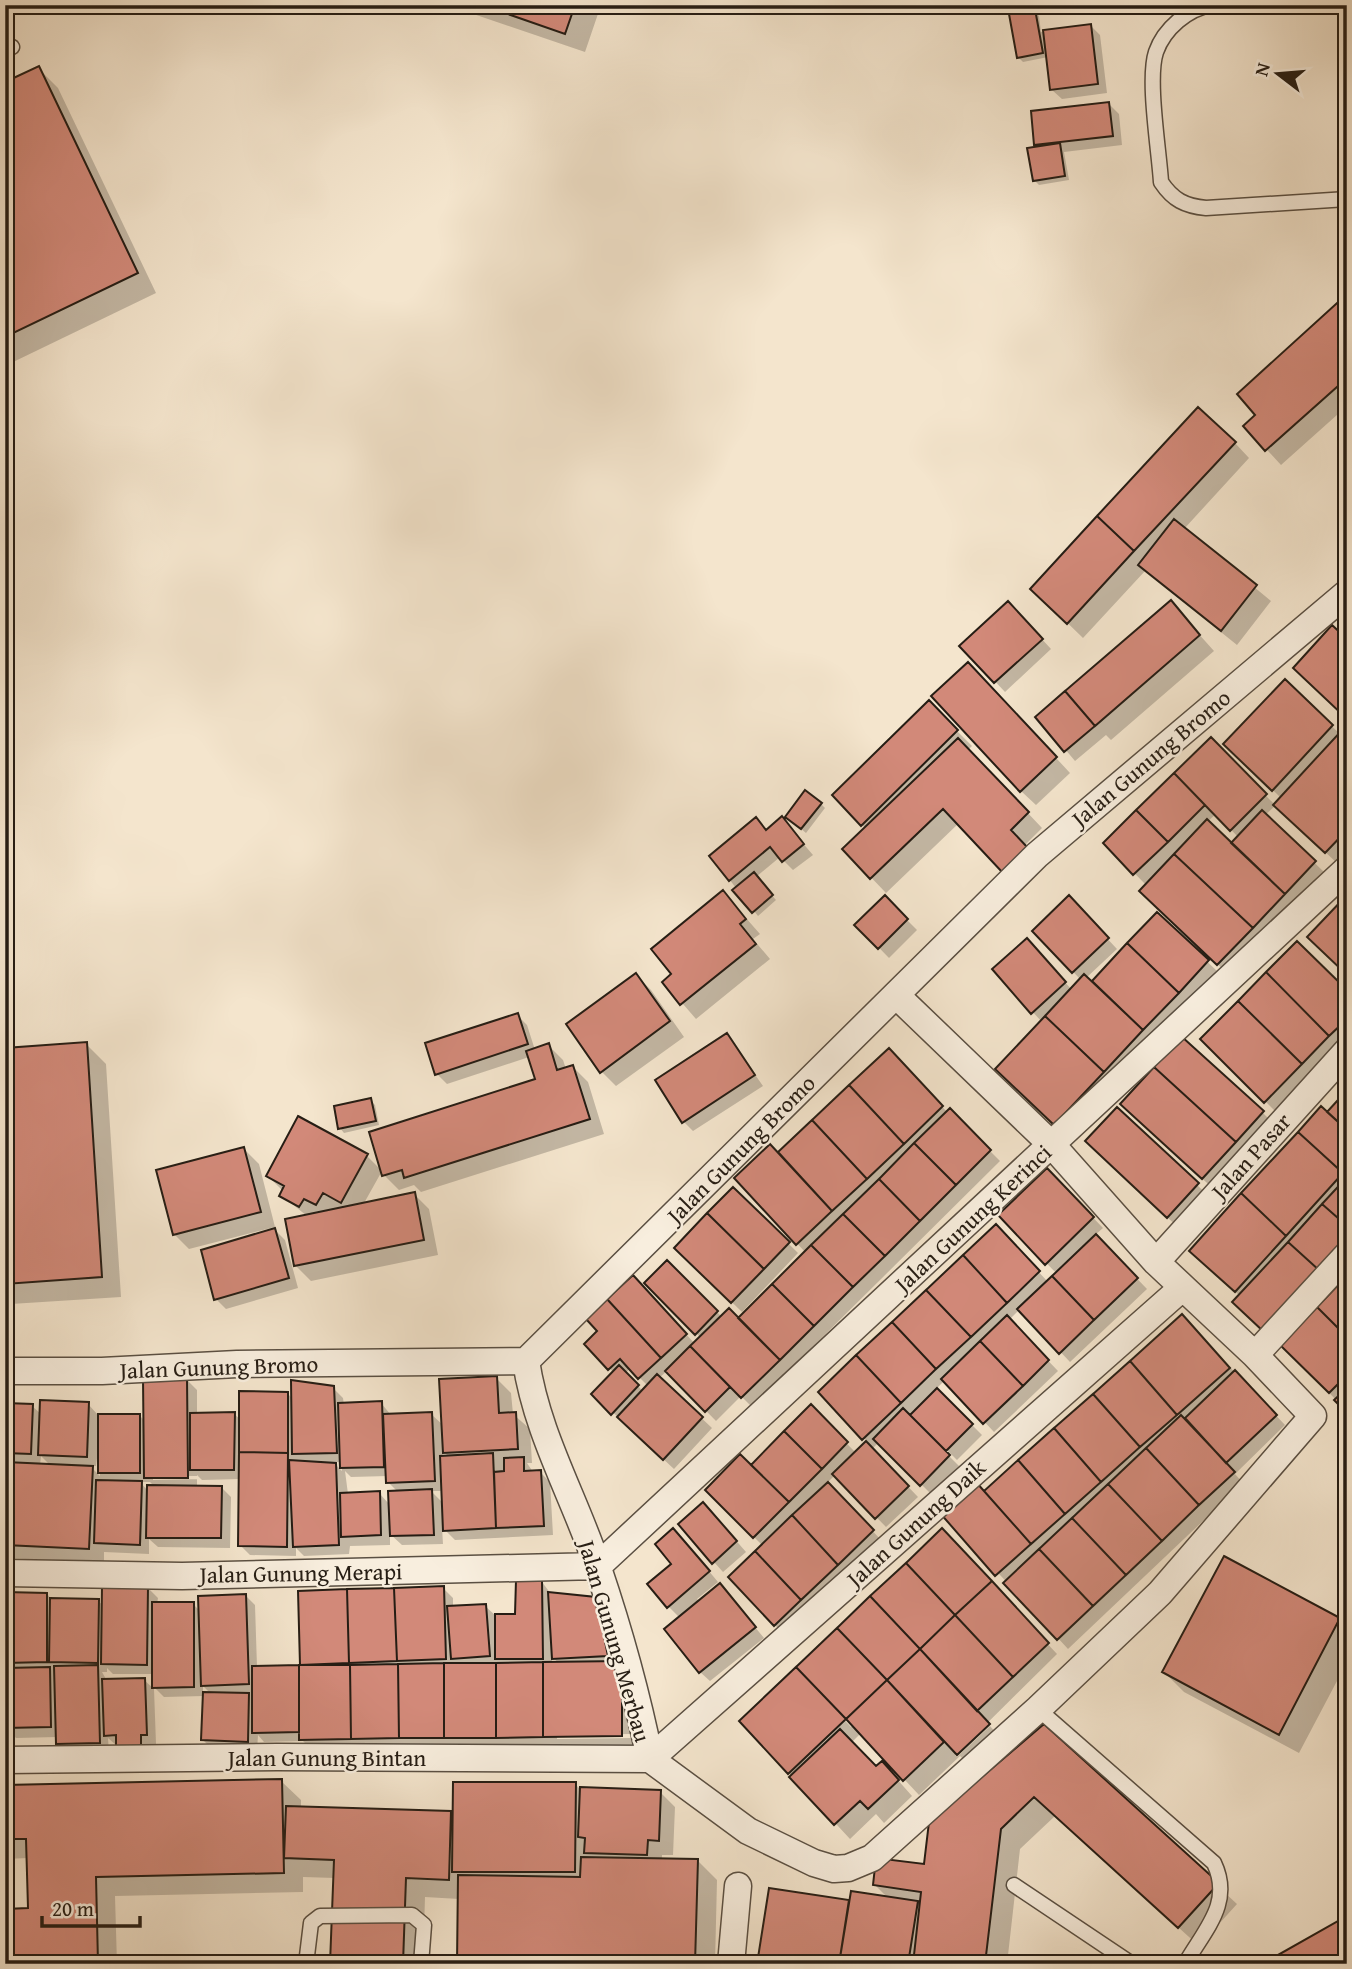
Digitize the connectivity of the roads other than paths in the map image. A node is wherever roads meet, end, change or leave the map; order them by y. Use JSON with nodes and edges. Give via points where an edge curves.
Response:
{"nodes":[{"id":1,"x":1212,"y":5,"type":"edge"},
{"id":2,"x":1347,"y":199,"type":"edge"},
{"id":3,"x":1347,"y":593,"type":"edge"},
{"id":4,"x":1347,"y":869,"type":"edge"},
{"id":5,"x":896,"y":996,"type":"junction"},
{"id":6,"x":1347,"y":1051,"type":"edge"},
{"id":7,"x":1052,"y":1145,"type":"junction"},
{"id":8,"x":1347,"y":1255,"type":"edge"},
{"id":9,"x":1156,"y":1262,"type":"junction"},
{"id":10,"x":1182,"y":1288,"type":"junction"},
{"id":11,"x":1255,"y":1355,"type":"junction"},
{"id":12,"x":526,"y":1361,"type":"junction"},
{"id":13,"x":5,"y":1371,"type":"edge"},
{"id":14,"x":598,"y":1566,"type":"junction"},
{"id":15,"x":5,"y":1573,"type":"edge"},
{"id":16,"x":1038,"y":1709,"type":"junction"},
{"id":17,"x":650,"y":1759,"type":"junction"},
{"id":18,"x":5,"y":1760,"type":"edge"},
{"id":19,"x":1014,"y":1885,"type":"dead end"},
{"id":20,"x":738,"y":1886,"type":"dead end"},
{"id":21,"x":306,"y":1964,"type":"edge"},
{"id":22,"x":421,"y":1964,"type":"edge"},
{"id":23,"x":731,"y":1964,"type":"edge"},
{"id":24,"x":1132,"y":1964,"type":"edge"},
{"id":25,"x":1185,"y":1964,"type":"edge"}],
"edges":[{"from":1,"to":2,"type":"lane","via":[[1172,26],[1155,53],[1161,181],[1170,194],[1191,206],[1206,208]]},
{"from":3,"to":5,"type":"street","name":"Jalan Gunung Bromo","via":[[1037,855]]},
{"from":4,"to":7,"type":"street","name":"Jalan Gunung Kerinci"},
{"from":5,"to":7,"type":"street"},
{"from":5,"to":12,"type":"street","name":"Jalan Gunung Bromo"},
{"from":6,"to":9,"type":"street","name":"Jalan Pasar"},
{"from":7,"to":9,"type":"street"},
{"from":7,"to":14,"type":"street","name":"Jalan Gunung Kerinci"},
{"from":8,"to":11,"type":"street"},
{"from":9,"to":10,"type":"street"},
{"from":10,"to":11,"type":"street"},
{"from":10,"to":17,"type":"street","name":"Jalan Gunung Daik"},
{"from":11,"to":16,"type":"street","via":[[1312,1416],[1160,1593]]},
{"from":12,"to":13,"type":"street","name":"Jalan Gunung Bromo"},
{"from":12,"to":14,"type":"street","name":"Jalan Gunung Merbau","via":[[531,1398]]},
{"from":14,"to":15,"type":"street","name":"Jalan Gunung Merapi","via":[[182,1576]]},
{"from":14,"to":17,"type":"street","name":"Jalan Gunung Merbau"},
{"from":16,"to":17,"type":"street","name":"Jalan Gunung Merbau","via":[[872,1858],[848,1868],[814,1863],[748,1831]]},
{"from":16,"to":25,"type":"lane","via":[[1214,1863],[1223,1882],[1221,1903]]},
{"from":17,"to":18,"type":"street","name":"Jalan Gunung Bintan"},
{"from":19,"to":24,"type":"lane"},
{"from":20,"to":23,"type":"street"},
{"from":21,"to":22,"type":"lane","via":[[311,1923],[320,1916],[412,1915],[424,1924]]}]}
